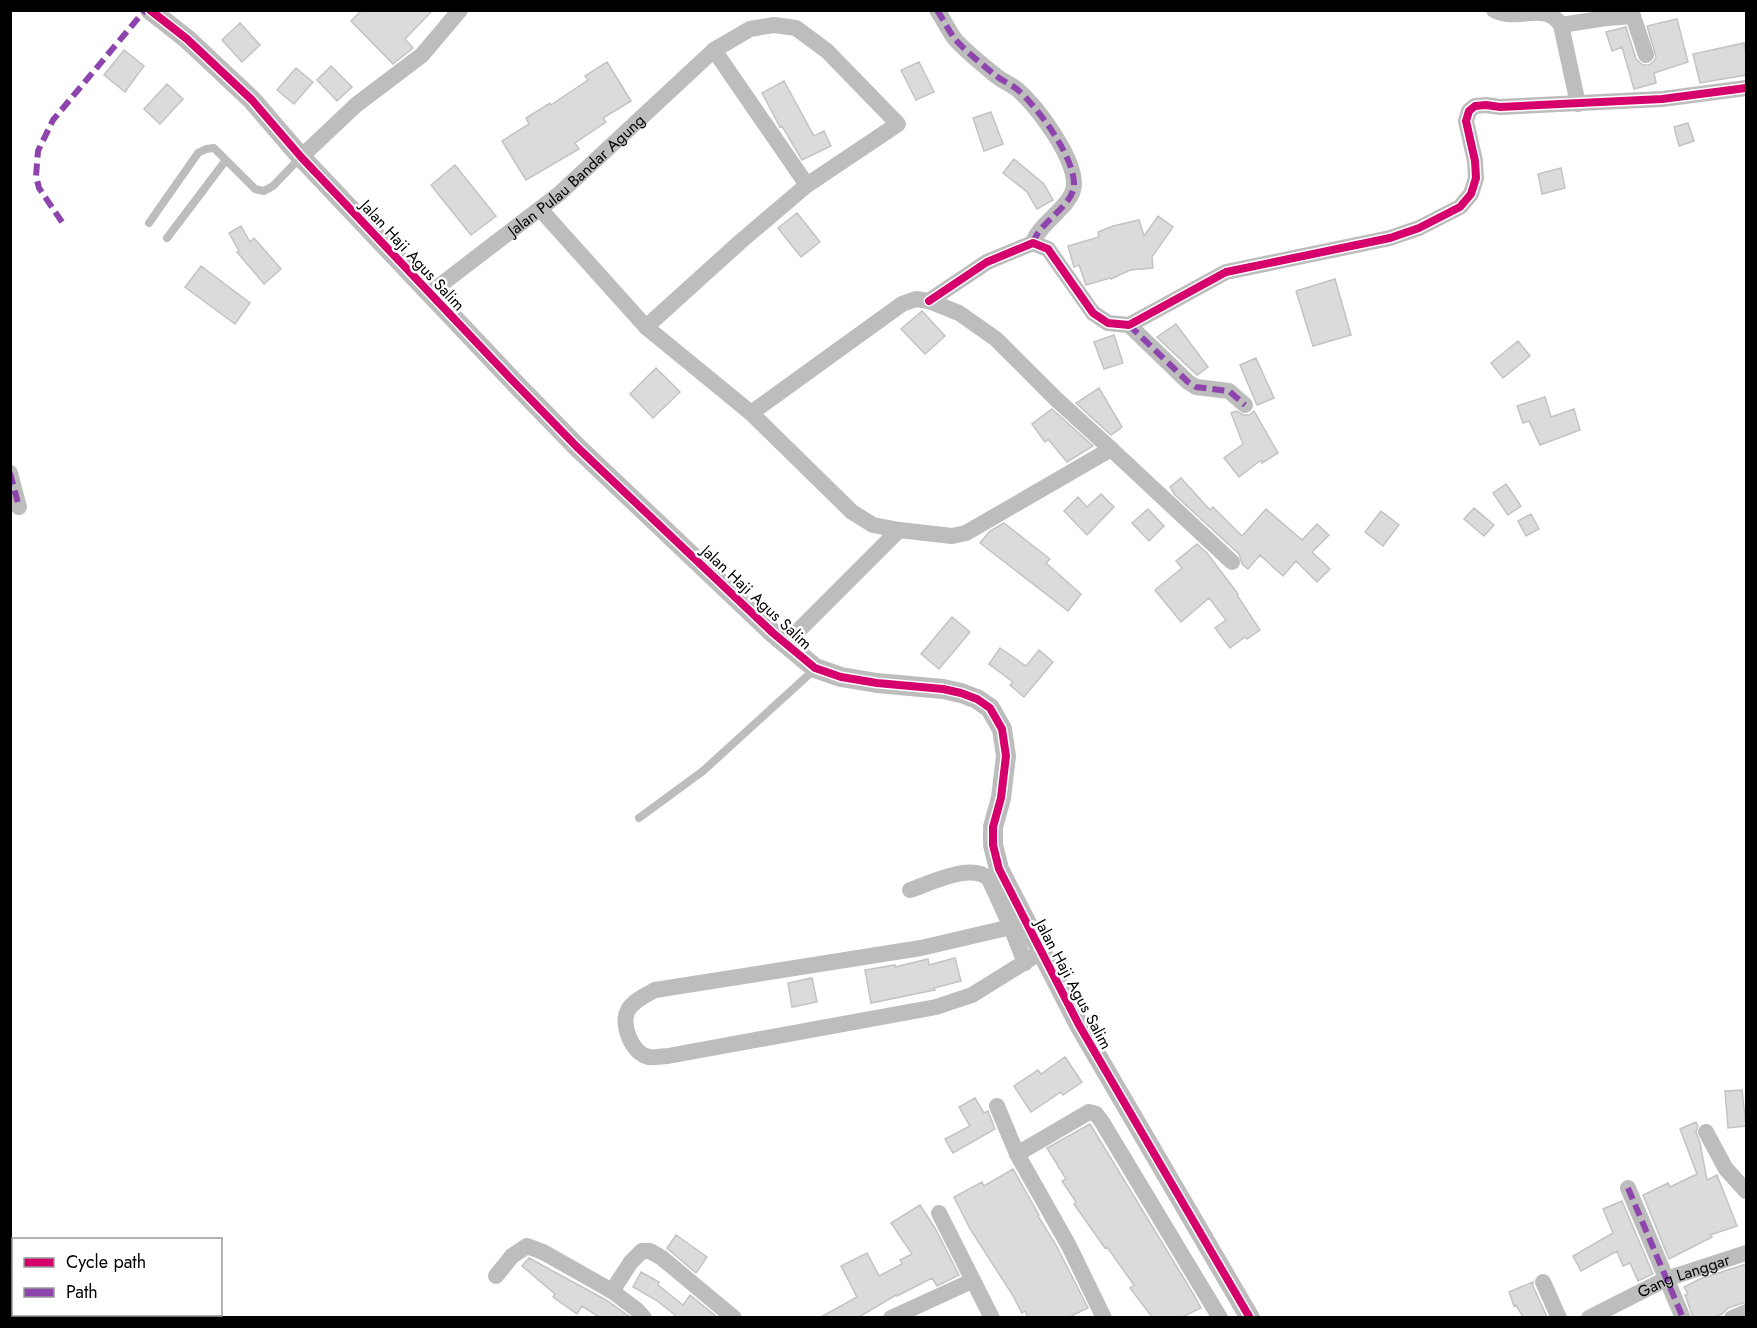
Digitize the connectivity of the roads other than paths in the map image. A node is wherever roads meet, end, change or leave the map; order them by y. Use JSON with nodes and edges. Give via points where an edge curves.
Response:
{"nodes":[{"id":1,"x":150,"y":10,"type":"edge"},
{"id":2,"x":460,"y":10,"type":"edge"},
{"id":3,"x":937,"y":10,"type":"edge"},
{"id":4,"x":1494,"y":10,"type":"edge"},
{"id":5,"x":1561,"y":25,"type":"junction"},
{"id":6,"x":714,"y":50,"type":"junction"},
{"id":7,"x":1646,"y":55,"type":"dead end"},
{"id":8,"x":1746,"y":88,"type":"edge"},
{"id":9,"x":1578,"y":104,"type":"junction"},
{"id":10,"x":301,"y":156,"type":"junction"},
{"id":11,"x":226,"y":160,"type":"junction"},
{"id":12,"x":807,"y":185,"type":"junction"},
{"id":13,"x":540,"y":209,"type":"junction"},
{"id":14,"x":149,"y":223,"type":"dead end"},
{"id":15,"x":168,"y":238,"type":"dead end"},
{"id":16,"x":1033,"y":243,"type":"junction"},
{"id":17,"x":430,"y":293,"type":"junction"},
{"id":18,"x":929,"y":301,"type":"junction"},
{"id":19,"x":1129,"y":325,"type":"junction"},
{"id":20,"x":646,"y":327,"type":"junction"},
{"id":21,"x":1245,"y":405,"type":"dead end"},
{"id":22,"x":751,"y":413,"type":"junction"},
{"id":23,"x":1112,"y":449,"type":"junction"},
{"id":24,"x":10,"y":473,"type":"edge"},
{"id":25,"x":19,"y":507,"type":"dead end"},
{"id":26,"x":899,"y":530,"type":"junction"},
{"id":27,"x":1232,"y":562,"type":"dead end"},
{"id":28,"x":786,"y":644,"type":"junction"},
{"id":29,"x":815,"y":668,"type":"junction"},
{"id":30,"x":639,"y":818,"type":"dead end"},
{"id":31,"x":910,"y":890,"type":"dead end"},
{"id":32,"x":1011,"y":927,"type":"junction"},
{"id":33,"x":1033,"y":957,"type":"junction"},
{"id":34,"x":997,"y":1106,"type":"dead end"},
{"id":35,"x":1706,"y":1132,"type":"dead end"},
{"id":36,"x":1017,"y":1154,"type":"junction"},
{"id":37,"x":1628,"y":1188,"type":"dead end"},
{"id":38,"x":1746,"y":1191,"type":"edge"},
{"id":39,"x":939,"y":1214,"type":"dead end"},
{"id":40,"x":1746,"y":1253,"type":"edge"},
{"id":41,"x":496,"y":1276,"type":"dead end"},
{"id":42,"x":1666,"y":1279,"type":"junction"},
{"id":43,"x":972,"y":1281,"type":"junction"},
{"id":44,"x":1543,"y":1282,"type":"dead end"},
{"id":45,"x":612,"y":1292,"type":"junction"},
{"id":46,"x":1746,"y":1312,"type":"edge"},
{"id":47,"x":1101,"y":1316,"type":"edge"},
{"id":48,"x":644,"y":1317,"type":"edge"},
{"id":49,"x":734,"y":1317,"type":"edge"},
{"id":50,"x":891,"y":1317,"type":"edge"},
{"id":51,"x":992,"y":1317,"type":"edge"},
{"id":52,"x":1220,"y":1317,"type":"edge"},
{"id":53,"x":1250,"y":1317,"type":"edge"},
{"id":54,"x":1559,"y":1317,"type":"edge"},
{"id":55,"x":1589,"y":1317,"type":"edge"},
{"id":56,"x":1683,"y":1317,"type":"edge"},
{"id":57,"x":1731,"y":1317,"type":"edge"}],
"edges":[{"from":1,"to":10,"type":"street","name":"Jalan Haji Agus Salim","via":[[217,65]]},
{"from":2,"to":10,"type":"street","via":[[422,55],[356,105]]},
{"from":3,"to":16,"type":"street","via":[[955,39],[1018,90],[1066,157],[1074,185]]},
{"from":4,"to":5,"type":"street","via":[[1507,15],[1546,12]]},
{"from":5,"to":7,"type":"street","via":[[1633,16]]},
{"from":5,"to":9,"type":"street"},
{"from":6,"to":12,"type":"street"},
{"from":6,"to":12,"type":"street","name":"Jalan Pulau Bandar Agung","via":[[750,29],[774,25],[796,28],[827,51],[898,124]]},
{"from":6,"to":13,"type":"street","name":"Jalan Pulau Bandar Agung"},
{"from":8,"to":9,"type":"street"},
{"from":9,"to":19,"type":"street","via":[[1475,106],[1466,121],[1476,178],[1471,194],[1460,207],[1390,238],[1226,272]]},
{"from":10,"to":11,"type":"lane","via":[[264,191],[255,189]]},
{"from":10,"to":17,"type":"street","name":"Jalan Haji Agus Salim"},
{"from":11,"to":14,"type":"lane","via":[[214,148],[198,153]]},
{"from":11,"to":15,"type":"lane"},
{"from":12,"to":20,"type":"street"},
{"from":13,"to":17,"type":"street","name":"Jalan Pulau Bandar Agung"},
{"from":13,"to":20,"type":"street"},
{"from":16,"to":18,"type":"street","via":[[987,262]]},
{"from":16,"to":19,"type":"street","via":[[1047,249],[1093,314],[1108,323]]},
{"from":17,"to":28,"type":"street","name":"Jalan Haji Agus Salim","via":[[577,447]]},
{"from":18,"to":22,"type":"street","via":[[916,299],[902,304]]},
{"from":18,"to":23,"type":"street","via":[[959,314],[996,339]]},
{"from":19,"to":21,"type":"street","via":[[1196,387],[1229,391]]},
{"from":20,"to":22,"type":"street"},
{"from":22,"to":26,"type":"street","via":[[852,512],[873,525]]},
{"from":23,"to":26,"type":"street","via":[[966,533],[952,536]]},
{"from":23,"to":27,"type":"street"},
{"from":24,"to":25,"type":"street"},
{"from":26,"to":28,"type":"street"},
{"from":28,"to":29,"type":"street","name":"Jalan Haji Agus Salim"},
{"from":29,"to":30,"type":"lane","via":[[703,771]]},
{"from":29,"to":33,"type":"street","name":"Jalan Haji Agus Salim","via":[[841,677],[952,691],[990,708],[1002,729],[1006,756],[993,845]]},
{"from":31,"to":32,"type":"street","via":[[964,873],[983,874]]},
{"from":32,"to":33,"type":"street"},
{"from":32,"to":33,"type":"street","via":[[921,948],[655,990],[627,1011],[626,1025],[637,1052],[648,1057],[668,1056],[936,1007],[972,995]]},
{"from":33,"to":53,"type":"street","name":"Jalan Haji Agus Salim","via":[[1084,1034]]},
{"from":34,"to":36,"type":"street"},
{"from":35,"to":38,"type":"street","via":[[1726,1169]]},
{"from":36,"to":47,"type":"street","via":[[1069,1246]]},
{"from":36,"to":52,"type":"street","via":[[1089,1112],[1096,1114]]},
{"from":37,"to":42,"type":"street"},
{"from":39,"to":43,"type":"street"},
{"from":40,"to":42,"type":"street","name":"Gang Langgar"},
{"from":41,"to":45,"type":"street","via":[[512,1256],[527,1246],[543,1251]]},
{"from":42,"to":55,"type":"street","name":"Gang Langgar"},
{"from":42,"to":56,"type":"street"},
{"from":43,"to":50,"type":"street"},
{"from":43,"to":51,"type":"street"},
{"from":44,"to":54,"type":"street"},
{"from":45,"to":48,"type":"street"},
{"from":45,"to":49,"type":"street","via":[[631,1262],[642,1251],[650,1251]]},
{"from":46,"to":57,"type":"street"}]}
